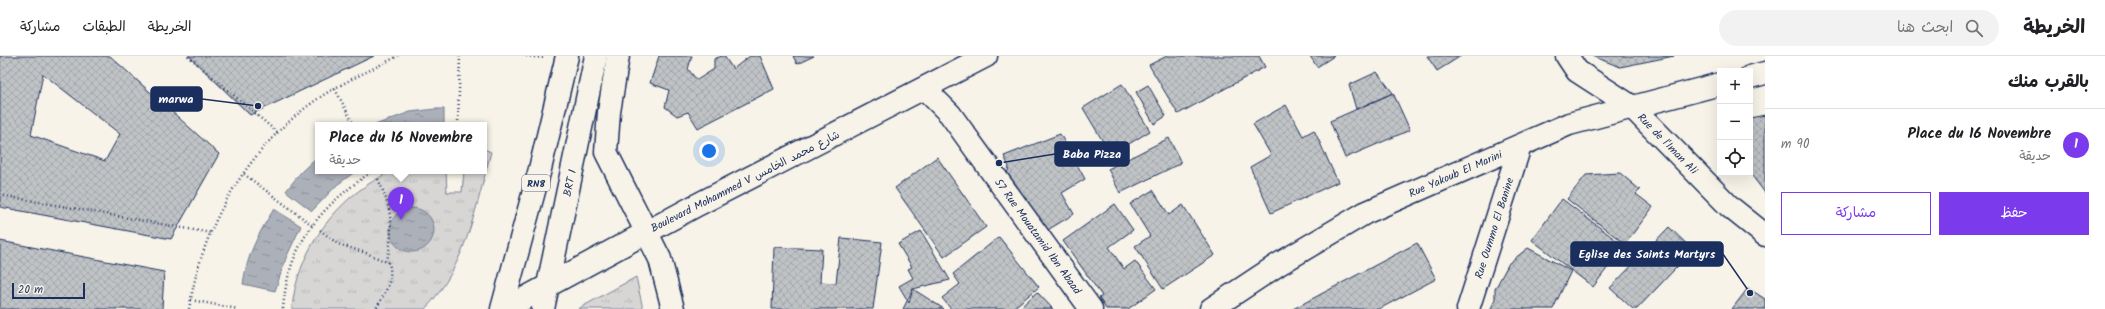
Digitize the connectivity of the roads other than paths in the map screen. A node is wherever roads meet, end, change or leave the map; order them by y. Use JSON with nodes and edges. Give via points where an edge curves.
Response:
{"nodes":[{"id":1,"x":596,"y":56,"type":"edge"},
{"id":2,"x":618,"y":56,"type":"edge"},
{"id":3,"x":986,"y":56,"type":"edge"},
{"id":4,"x":1568,"y":56,"type":"edge"},
{"id":5,"x":558,"y":57,"type":"edge"},
{"id":6,"x":1765,"y":73,"type":"edge"},
{"id":7,"x":1753,"y":76,"type":"edge"},
{"id":8,"x":1717,"y":85,"type":"edge"},
{"id":9,"x":925,"y":89,"type":"junction"},
{"id":10,"x":1631,"y":106,"type":"junction"},
{"id":11,"x":1520,"y":146,"type":"junction"},
{"id":12,"x":648,"y":232,"type":"junction"},
{"id":13,"x":1765,"y":235,"type":"edge"},
{"id":14,"x":547,"y":288,"type":"junction"},
{"id":15,"x":503,"y":309,"type":"edge"},
{"id":16,"x":543,"y":309,"type":"edge"},
{"id":17,"x":673,"y":309,"type":"edge"},
{"id":18,"x":1091,"y":309,"type":"edge"},
{"id":19,"x":1211,"y":309,"type":"edge"},
{"id":20,"x":1468,"y":309,"type":"edge"}],
"edges":[{"from":1,"to":14,"type":"street","name":"BRT 1"},
{"from":2,"to":12,"type":"street","via":[[606,152]]},
{"from":3,"to":9,"type":"street","name":"Boulevard Mohammed V شارع محمد الخامس"},
{"from":4,"to":10,"type":"street","name":"Rue de l'Iman Ali","via":[[1578,71]]},
{"from":5,"to":15,"type":"street","number":"RN8","via":[[540,169]]},
{"from":6,"to":7,"type":"street"},
{"from":8,"to":10,"type":"street","name":"Rue Yakoub El Marini"},
{"from":9,"to":12,"type":"street","name":"Boulevard Mohammed V شارع محمد الخامس"},
{"from":9,"to":18,"type":"street","name":"57 Rue Mouatamid Ibn Abaad","via":[[950,114]]},
{"from":10,"to":11,"type":"street","name":"Rue Yakoub El Marini","via":[[1569,124]]},
{"from":10,"to":13,"type":"street","name":"Rue de l'Iman Ali","via":[[1730,207]]},
{"from":11,"to":19,"type":"street","name":"Rue Yakoub El Marini","via":[[1365,213],[1279,264]]},
{"from":11,"to":20,"type":"street","name":"Rue Oummo El Banine"},
{"from":12,"to":14,"type":"street","name":"Boulevard Mohammed V شارع محمد الخامس"},
{"from":12,"to":17,"type":"street","via":[[660,259]]},
{"from":14,"to":15,"type":"street","name":"Boulevard Mohammed V شارع محمد الخامس"},
{"from":14,"to":16,"type":"street","name":"BRT 1"}]}
